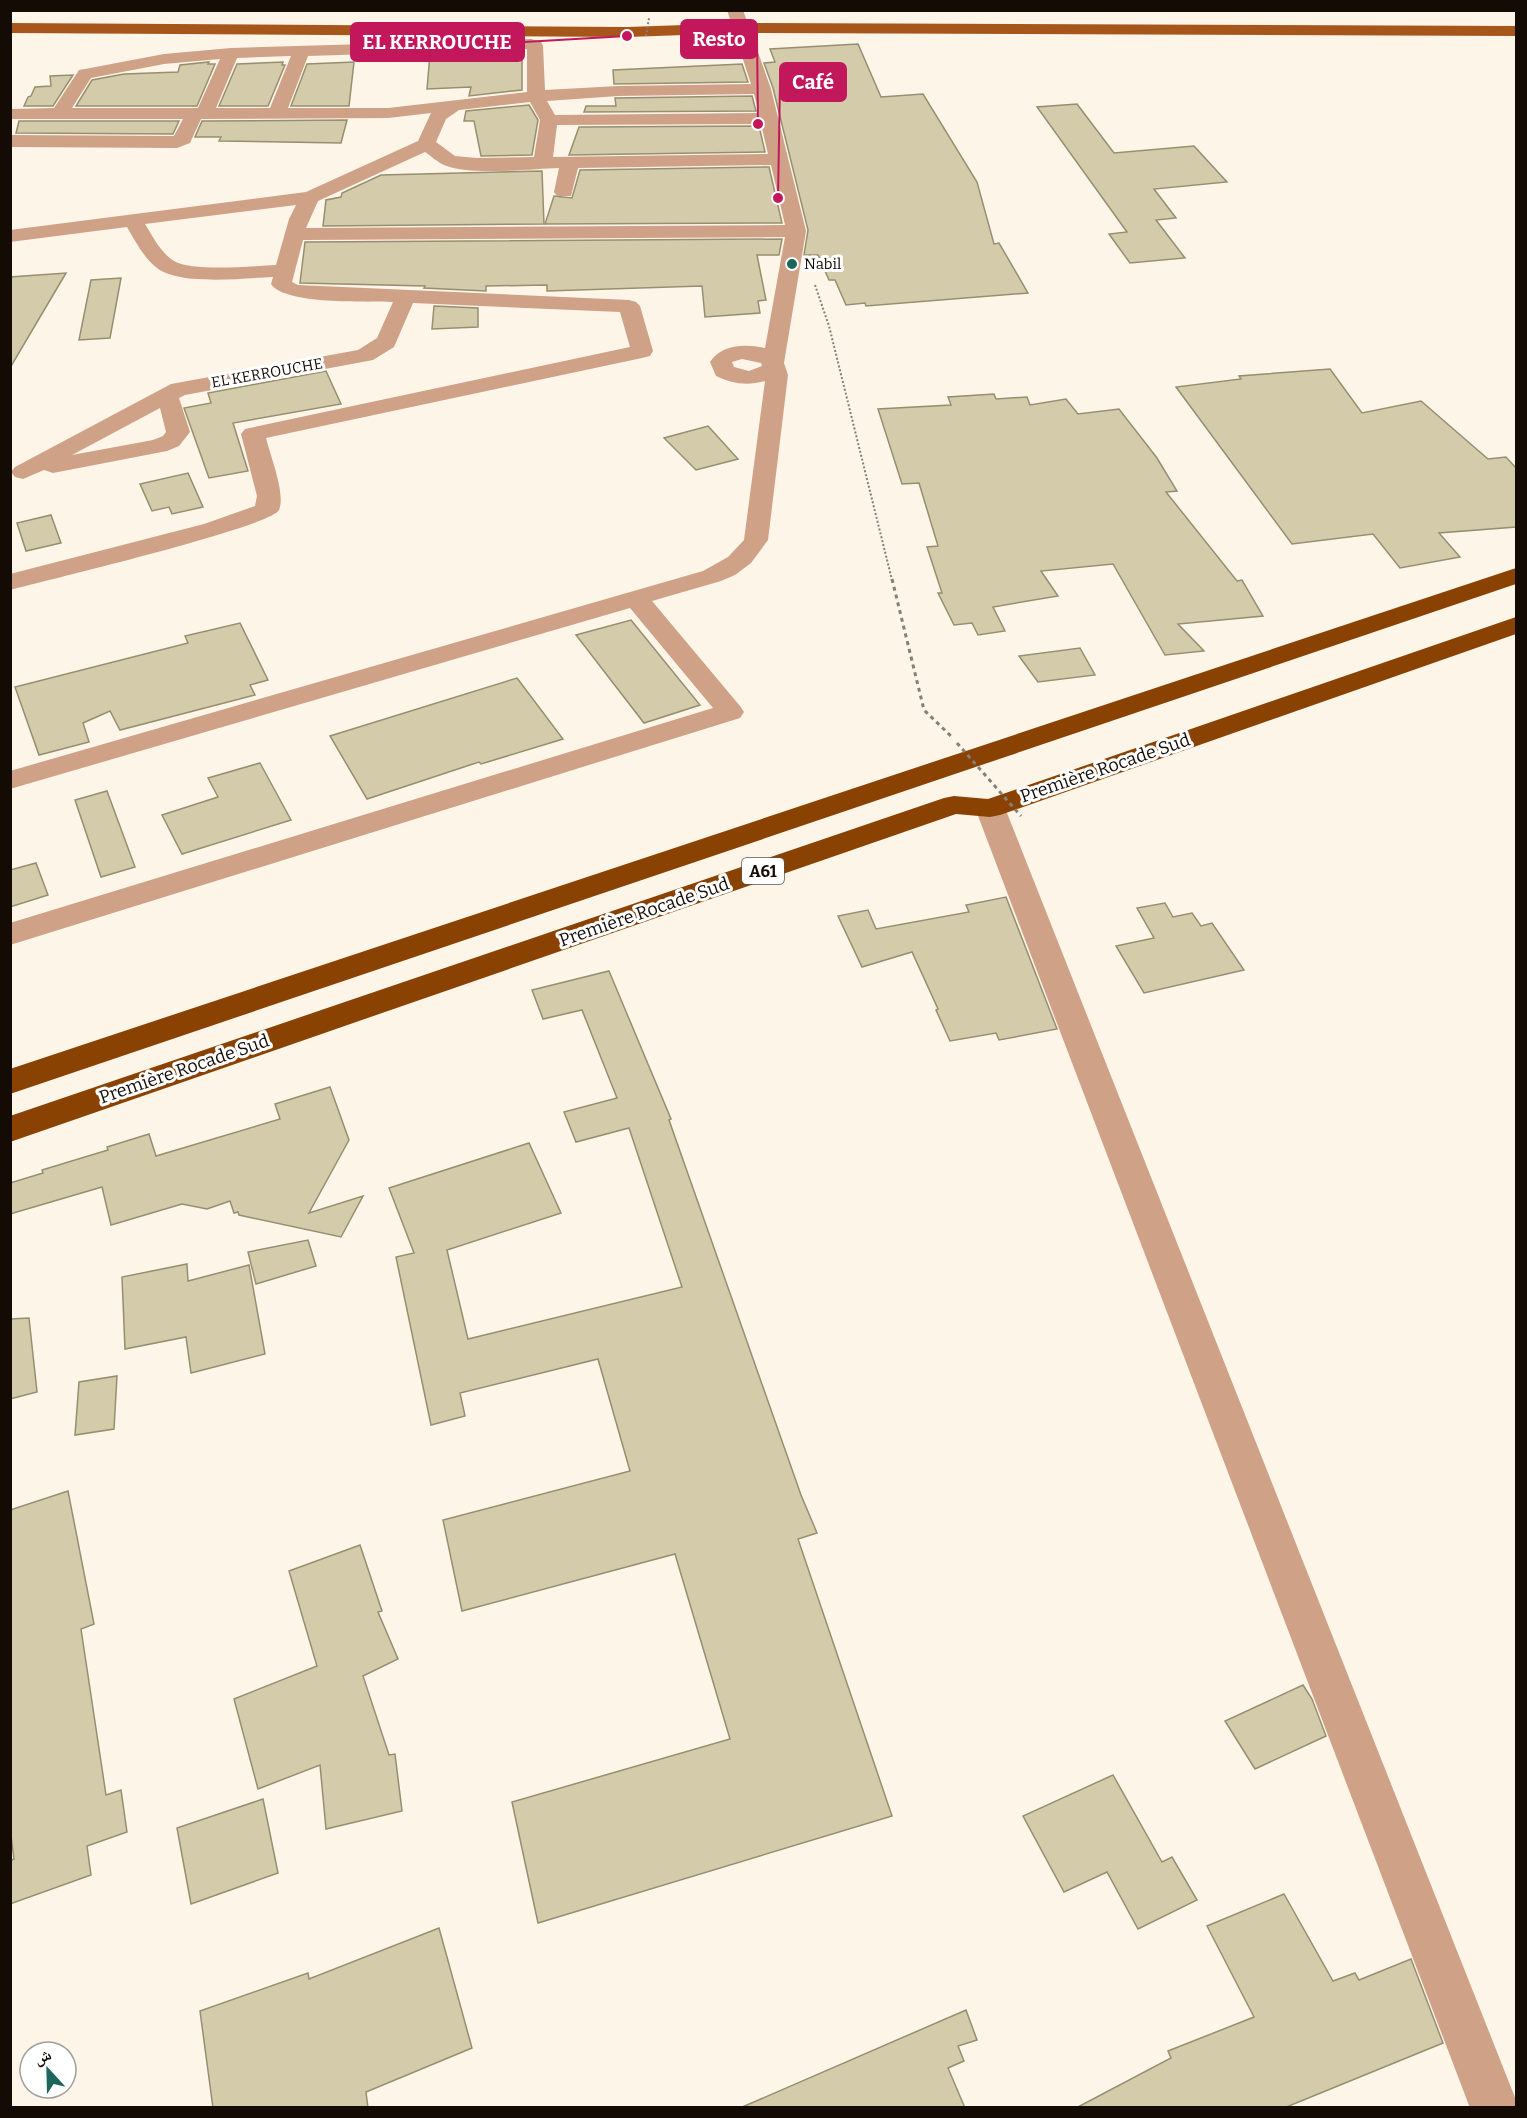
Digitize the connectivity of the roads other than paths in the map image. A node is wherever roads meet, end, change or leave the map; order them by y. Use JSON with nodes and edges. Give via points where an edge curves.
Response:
{"nodes":[{"id":1,"x":10,"y":18,"type":"edge"},
{"id":2,"x":738,"y":19,"type":"edge"},
{"id":3,"x":10,"y":28,"type":"edge"},
{"id":4,"x":707,"y":30,"type":"junction"},
{"id":5,"x":1516,"y":31,"type":"edge"},
{"id":6,"x":302,"y":51,"type":"junction"},
{"id":7,"x":231,"y":53,"type":"junction"},
{"id":8,"x":164,"y":59,"type":"junction"},
{"id":9,"x":155,"y":78,"type":"dead end"},
{"id":10,"x":762,"y":88,"type":"junction"},
{"id":11,"x":146,"y":96,"type":"dead end"},
{"id":12,"x":536,"y":96,"type":"junction"},
{"id":13,"x":455,"y":105,"type":"junction"},
{"id":14,"x":278,"y":113,"type":"junction"},
{"id":15,"x":10,"y":114,"type":"edge"},
{"id":16,"x":136,"y":114,"type":"junction"},
{"id":17,"x":199,"y":114,"type":"junction"},
{"id":18,"x":59,"y":115,"type":"junction"},
{"id":19,"x":770,"y":118,"type":"junction"},
{"id":20,"x":549,"y":120,"type":"junction"},
{"id":21,"x":10,"y":141,"type":"edge"},
{"id":22,"x":426,"y":144,"type":"junction"},
{"id":23,"x":780,"y":159,"type":"junction"},
{"id":24,"x":543,"y":163,"type":"junction"},
{"id":25,"x":569,"y":163,"type":"junction"},
{"id":26,"x":476,"y":164,"type":"junction"},
{"id":27,"x":368,"y":170,"type":"junction"},
{"id":28,"x":564,"y":192,"type":"dead end"},
{"id":29,"x":310,"y":197,"type":"junction"},
{"id":30,"x":133,"y":220,"type":"junction"},
{"id":31,"x":796,"y":231,"type":"junction"},
{"id":32,"x":296,"y":234,"type":"junction"},
{"id":33,"x":10,"y":236,"type":"edge"},
{"id":34,"x":285,"y":271,"type":"junction"},
{"id":35,"x":406,"y":297,"type":"junction"},
{"id":36,"x":167,"y":394,"type":"junction"},
{"id":37,"x":17,"y":473,"type":"edge"},
{"id":38,"x":1516,"y":576,"type":"edge"},
{"id":39,"x":10,"y":582,"type":"edge"},
{"id":40,"x":636,"y":598,"type":"junction"},
{"id":41,"x":1516,"y":625,"type":"edge"},
{"id":42,"x":10,"y":780,"type":"edge"},
{"id":43,"x":1005,"y":812,"type":"junction"},
{"id":44,"x":10,"y":934,"type":"edge"},
{"id":45,"x":10,"y":1082,"type":"edge"},
{"id":46,"x":10,"y":1129,"type":"edge"},
{"id":47,"x":1495,"y":2108,"type":"edge"}],
"edges":[{"from":1,"to":4,"type":"main road","via":[[609,20]]},
{"from":2,"to":4,"type":"main road"},
{"from":2,"to":5,"type":"main road"},
{"from":2,"to":10,"type":"street"},
{"from":3,"to":4,"type":"main road"},
{"from":6,"to":7,"type":"street"},
{"from":6,"to":12,"type":"street","via":[[531,44],[535,46]]},
{"from":6,"to":14,"type":"street"},
{"from":7,"to":8,"type":"street"},
{"from":7,"to":17,"type":"street"},
{"from":8,"to":9,"type":"street"},
{"from":8,"to":18,"type":"street","via":[[85,74]]},
{"from":10,"to":12,"type":"street"},
{"from":10,"to":19,"type":"street"},
{"from":11,"to":16,"type":"street"},
{"from":12,"to":13,"type":"street"},
{"from":12,"to":20,"type":"street"},
{"from":13,"to":14,"type":"street","via":[[388,113]]},
{"from":13,"to":22,"type":"street","via":[[438,116]]},
{"from":14,"to":17,"type":"street"},
{"from":15,"to":18,"type":"street"},
{"from":16,"to":17,"type":"street"},
{"from":16,"to":18,"type":"street"},
{"from":17,"to":21,"type":"street","via":[[177,142]]},
{"from":19,"to":20,"type":"street"},
{"from":19,"to":23,"type":"street"},
{"from":20,"to":24,"type":"street"},
{"from":22,"to":26,"type":"street","via":[[450,161]]},
{"from":22,"to":27,"type":"street"},
{"from":23,"to":25,"type":"street"},
{"from":23,"to":31,"type":"street"},
{"from":24,"to":25,"type":"street"},
{"from":24,"to":26,"type":"street"},
{"from":25,"to":28,"type":"street"},
{"from":26,"to":27,"type":"street"},
{"from":27,"to":29,"type":"street"},
{"from":29,"to":30,"type":"street"},
{"from":29,"to":32,"type":"street"},
{"from":30,"to":33,"type":"street"},
{"from":30,"to":34,"type":"street","via":[[153,253],[167,266],[184,272]]},
{"from":31,"to":32,"type":"street"},
{"from":31,"to":40,"type":"street","via":[[773,363],[777,375],[756,540],[735,566]]},
{"from":32,"to":34,"type":"street"},
{"from":34,"to":35,"type":"street","via":[[281,284],[293,291]]},
{"from":35,"to":36,"type":"street","name":"EL KERROUCHE","via":[[386,342],[365,355]]},
{"from":35,"to":39,"type":"street","via":[[628,306],[642,351],[253,434],[269,496],[267,509],[261,513]]},
{"from":36,"to":37,"type":"street","name":"EL KERROUCHE"},
{"from":36,"to":37,"type":"street","name":"EL KERROUCHE","via":[[178,432],[171,441]]},
{"from":38,"to":45,"type":"highway","number":"A61"},
{"from":40,"to":42,"type":"street"},
{"from":40,"to":44,"type":"street","via":[[730,712]]},
{"from":41,"to":43,"type":"highway","name":"Première Rocade Sud","number":"A61"},
{"from":43,"to":46,"type":"highway","name":"Première Rocade Sud","number":"A61","via":[[954,806]]},
{"from":43,"to":47,"type":"street"}]}
